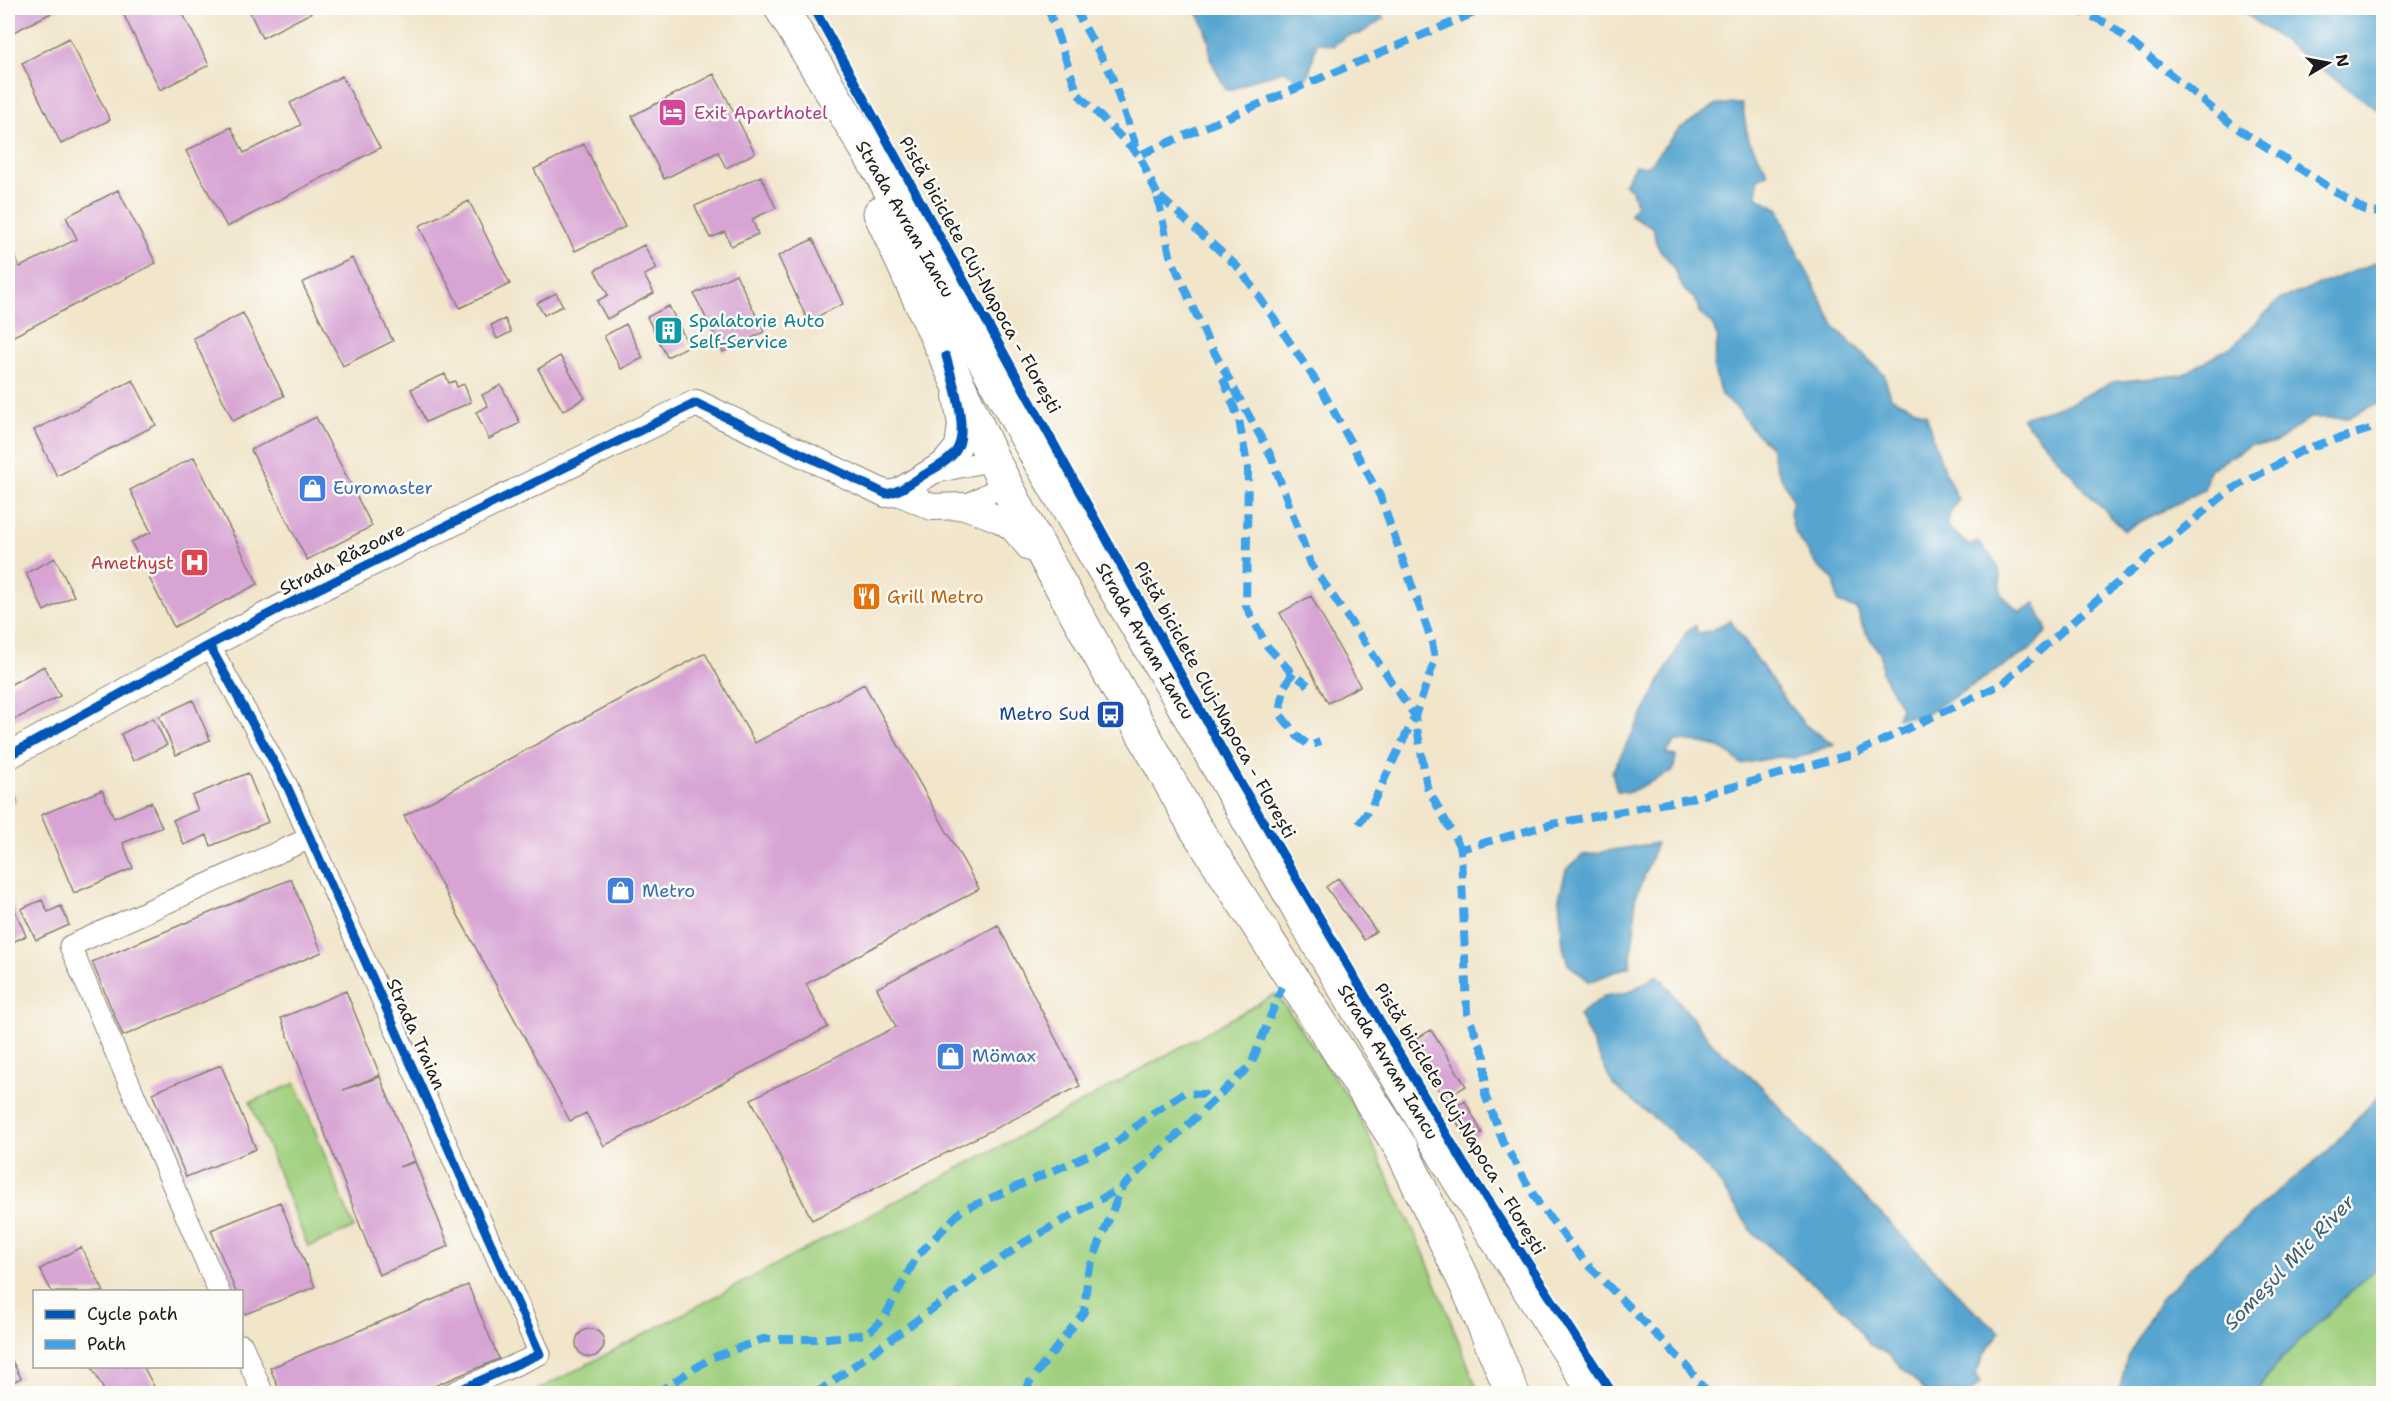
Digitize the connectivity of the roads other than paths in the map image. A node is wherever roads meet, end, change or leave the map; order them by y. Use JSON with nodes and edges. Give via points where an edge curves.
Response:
{"nodes":[{"id":1,"x":781,"y":8,"type":"edge"},
{"id":2,"x":797,"y":37,"type":"junction"},
{"id":3,"x":946,"y":356,"type":"junction"},
{"id":4,"x":1000,"y":472,"type":"junction"},
{"id":5,"x":925,"y":474,"type":"junction"},
{"id":6,"x":898,"y":492,"type":"junction"},
{"id":7,"x":966,"y":506,"type":"junction"},
{"id":8,"x":1056,"y":576,"type":"junction"},
{"id":9,"x":208,"y":645,"type":"junction"},
{"id":10,"x":8,"y":756,"type":"edge"},
{"id":11,"x":310,"y":838,"type":"junction"},
{"id":12,"x":218,"y":1290,"type":"edge"},
{"id":13,"x":1564,"y":1344,"type":"junction"},
{"id":14,"x":243,"y":1347,"type":"edge"},
{"id":15,"x":263,"y":1394,"type":"edge"},
{"id":16,"x":450,"y":1394,"type":"edge"},
{"id":17,"x":1513,"y":1394,"type":"edge"},
{"id":18,"x":1585,"y":1394,"type":"edge"},
{"id":19,"x":1596,"y":1394,"type":"edge"}],
"edges":[{"from":1,"to":2,"type":"main road","name":"Strada Avram Iancu"},
{"from":2,"to":3,"type":"main road","name":"Strada Avram Iancu"},
{"from":2,"to":13,"type":"main road","name":"Strada Avram Iancu","via":[[882,175],[1038,458],[1318,943],[1459,1180]]},
{"from":3,"to":4,"type":"main road","name":"Strada Avram Iancu"},
{"from":3,"to":5,"type":"street","via":[[959,405],[958,447],[944,464]]},
{"from":4,"to":5,"type":"street"},
{"from":4,"to":7,"type":"street"},
{"from":4,"to":8,"type":"main road","name":"Strada Avram Iancu"},
{"from":5,"to":6,"type":"street"},
{"from":6,"to":7,"type":"street","via":[[932,507]]},
{"from":6,"to":9,"type":"street","name":"Strada Răzoare","via":[[886,494],[696,403]]},
{"from":7,"to":8,"type":"street","via":[[1012,527]]},
{"from":8,"to":17,"type":"main road","name":"Strada Avram Iancu","via":[[1195,827],[1401,1149]]},
{"from":9,"to":10,"type":"street","name":"Strada Răzoare"},
{"from":9,"to":11,"type":"street","name":"Strada Traian","via":[[287,786]]},
{"from":11,"to":12,"type":"street","via":[[70,946]]},
{"from":11,"to":16,"type":"street","name":"Strada Traian","via":[[540,1354]]},
{"from":13,"to":18,"type":"main road"},
{"from":13,"to":19,"type":"main road","name":"Strada Avram Iancu"},
{"from":14,"to":15,"type":"street"}]}
